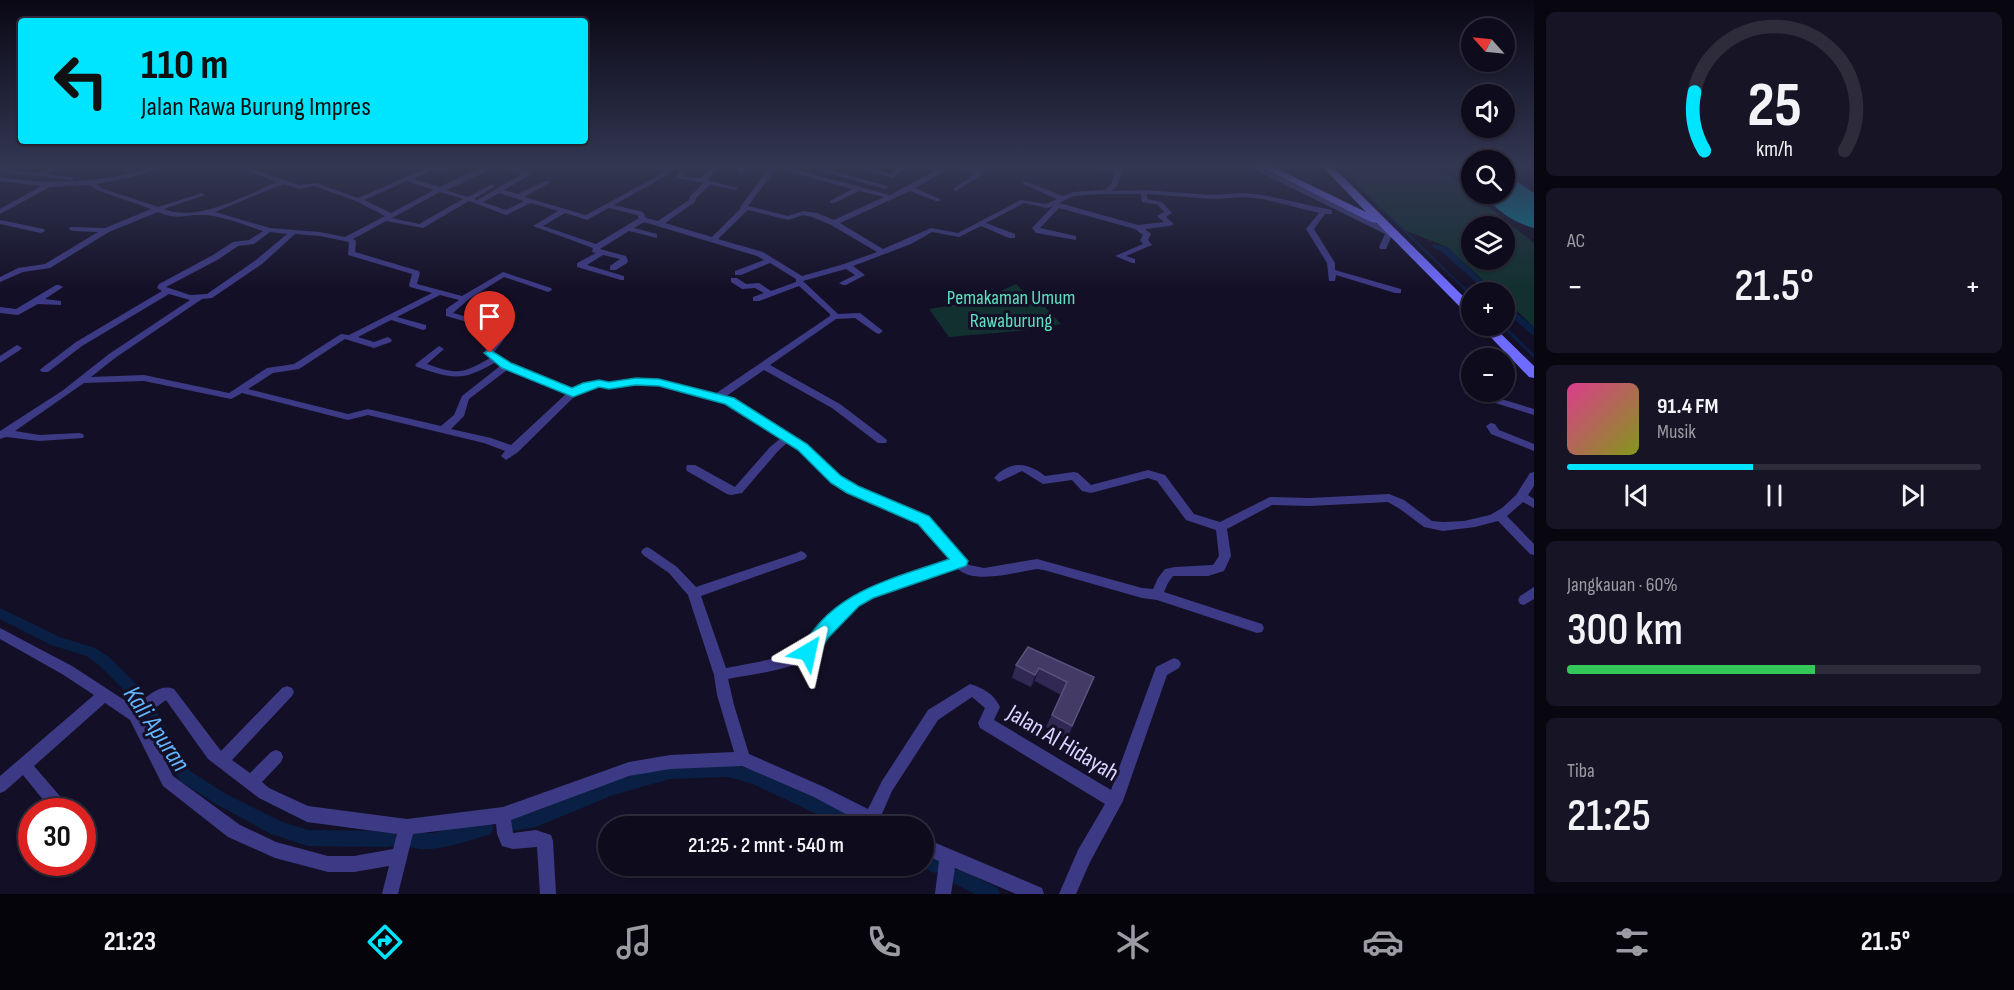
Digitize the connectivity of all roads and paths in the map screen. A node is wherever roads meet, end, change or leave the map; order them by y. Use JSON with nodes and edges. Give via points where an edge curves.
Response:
{"nodes":[{"id":1,"x":153,"y":207,"type":"edge"},
{"id":2,"x":165,"y":207,"type":"edge"},
{"id":3,"x":223,"y":207,"type":"edge"},
{"id":4,"x":370,"y":207,"type":"edge"},
{"id":5,"x":407,"y":207,"type":"edge"},
{"id":6,"x":454,"y":207,"type":"edge"},
{"id":7,"x":489,"y":207,"type":"edge"},
{"id":8,"x":519,"y":207,"type":"edge"},
{"id":9,"x":549,"y":207,"type":"edge"},
{"id":10,"x":607,"y":207,"type":"edge"},
{"id":11,"x":611,"y":207,"type":"edge"},
{"id":12,"x":684,"y":207,"type":"edge"},
{"id":13,"x":869,"y":207,"type":"edge"},
{"id":14,"x":1013,"y":207,"type":"edge"},
{"id":15,"x":1054,"y":207,"type":"edge"},
{"id":16,"x":1061,"y":207,"type":"edge"},
{"id":17,"x":1163,"y":207,"type":"edge"},
{"id":18,"x":1302,"y":207,"type":"edge"},
{"id":19,"x":1332,"y":207,"type":"edge"},
{"id":20,"x":1340,"y":207,"type":"edge"},
{"id":21,"x":1365,"y":207,"type":"edge"},
{"id":22,"x":746,"y":208,"type":"joint"},
{"id":23,"x":158,"y":209,"type":"junction"},
{"id":24,"x":1338,"y":210,"type":"junction"},
{"id":25,"x":564,"y":211,"type":"junction"},
{"id":26,"x":1323,"y":212,"type":"junction"},
{"id":27,"x":208,"y":213,"type":"junction"},
{"id":28,"x":388,"y":217,"type":"junction"},
{"id":29,"x":643,"y":219,"type":"junction"},
{"id":30,"x":0,"y":222,"type":"edge"},
{"id":31,"x":660,"y":223,"type":"junction"},
{"id":32,"x":834,"y":223,"type":"junction"},
{"id":33,"x":981,"y":224,"type":"junction"},
{"id":34,"x":1138,"y":227,"type":"junction"},
{"id":35,"x":628,"y":228,"type":"junction"},
{"id":36,"x":73,"y":229,"type":"dead end"},
{"id":37,"x":106,"y":230,"type":"junction"},
{"id":38,"x":269,"y":230,"type":"junction"},
{"id":39,"x":1388,"y":230,"type":"junction"},
{"id":40,"x":40,"y":231,"type":"dead end"},
{"id":41,"x":606,"y":231,"type":"dead end"},
{"id":42,"x":293,"y":232,"type":"junction"},
{"id":43,"x":618,"y":234,"type":"junction"},
{"id":44,"x":654,"y":236,"type":"dead end"},
{"id":45,"x":1012,"y":236,"type":"dead end"},
{"id":46,"x":1073,"y":238,"type":"dead end"},
{"id":47,"x":347,"y":239,"type":"junction"},
{"id":48,"x":713,"y":240,"type":"junction"},
{"id":49,"x":1383,"y":247,"type":"dead end"},
{"id":50,"x":599,"y":250,"type":"junction"},
{"id":51,"x":883,"y":252,"type":"junction"},
{"id":52,"x":771,"y":260,"type":"junction"},
{"id":53,"x":1132,"y":261,"type":"dead end"},
{"id":54,"x":847,"y":266,"type":"junction"},
{"id":55,"x":613,"y":268,"type":"dead end"},
{"id":56,"x":0,"y":271,"type":"edge"},
{"id":57,"x":14,"y":273,"type":"junction"},
{"id":58,"x":621,"y":278,"type":"dead end"},
{"id":59,"x":0,"y":280,"type":"edge"},
{"id":60,"x":800,"y":281,"type":"junction"},
{"id":61,"x":843,"y":283,"type":"dead end"},
{"id":62,"x":59,"y":287,"type":"dead end"},
{"id":63,"x":548,"y":290,"type":"dead end"},
{"id":64,"x":168,"y":291,"type":"junction"},
{"id":65,"x":1398,"y":291,"type":"dead end"},
{"id":66,"x":439,"y":292,"type":"junction"},
{"id":67,"x":771,"y":294,"type":"junction"},
{"id":68,"x":464,"y":298,"type":"junction"},
{"id":69,"x":198,"y":299,"type":"junction"},
{"id":70,"x":756,"y":299,"type":"dead end"},
{"id":71,"x":36,"y":301,"type":"junction"},
{"id":72,"x":1461,"y":301,"type":"edge"},
{"id":73,"x":58,"y":303,"type":"dead end"},
{"id":74,"x":0,"y":310,"type":"edge"},
{"id":75,"x":834,"y":316,"type":"junction"},
{"id":76,"x":388,"y":317,"type":"junction"},
{"id":77,"x":423,"y":327,"type":"dead end"},
{"id":78,"x":879,"y":331,"type":"dead end"},
{"id":79,"x":1495,"y":336,"type":"edge"},
{"id":80,"x":352,"y":337,"type":"junction"},
{"id":81,"x":388,"y":340,"type":"dead end"},
{"id":82,"x":17,"y":348,"type":"dead end"},
{"id":83,"x":439,"y":349,"type":"dead end"},
{"id":84,"x":496,"y":358,"type":"junction"},
{"id":85,"x":0,"y":360,"type":"edge"},
{"id":86,"x":506,"y":366,"type":"junction"},
{"id":87,"x":764,"y":366,"type":"junction"},
{"id":88,"x":45,"y":370,"type":"dead end"},
{"id":89,"x":1534,"y":374,"type":"edge"},
{"id":90,"x":82,"y":380,"type":"junction"},
{"id":91,"x":242,"y":390,"type":"junction"},
{"id":92,"x":573,"y":393,"type":"junction"},
{"id":93,"x":718,"y":397,"type":"junction"},
{"id":94,"x":1502,"y":402,"type":"edge"},
{"id":95,"x":1534,"y":412,"type":"edge"},
{"id":96,"x":1491,"y":426,"type":"dead end"},
{"id":97,"x":443,"y":430,"type":"junction"},
{"id":98,"x":2,"y":434,"type":"edge"},
{"id":99,"x":79,"y":436,"type":"dead end"},
{"id":100,"x":788,"y":437,"type":"junction"},
{"id":101,"x":882,"y":441,"type":"dead end"},
{"id":102,"x":1534,"y":448,"type":"edge"},
{"id":103,"x":691,"y":468,"type":"dead end"},
{"id":104,"x":1534,"y":476,"type":"edge"},
{"id":105,"x":999,"y":478,"type":"dead end"},
{"id":106,"x":1522,"y":496,"type":"junction"},
{"id":107,"x":1534,"y":504,"type":"edge"},
{"id":108,"x":1500,"y":516,"type":"junction"},
{"id":109,"x":1221,"y":527,"type":"junction"},
{"id":110,"x":1534,"y":551,"type":"edge"},
{"id":111,"x":647,"y":552,"type":"dead end"},
{"id":112,"x":801,"y":556,"type":"dead end"},
{"id":113,"x":960,"y":561,"type":"junction"},
{"id":114,"x":694,"y":593,"type":"junction"},
{"id":115,"x":1157,"y":595,"type":"junction"},
{"id":116,"x":1257,"y":628,"type":"dead end"},
{"id":117,"x":0,"y":633,"type":"edge"},
{"id":118,"x":1174,"y":664,"type":"dead end"},
{"id":119,"x":721,"y":675,"type":"junction"},
{"id":120,"x":287,"y":692,"type":"dead end"},
{"id":121,"x":105,"y":694,"type":"junction"},
{"id":122,"x":139,"y":713,"type":"junction"},
{"id":123,"x":276,"y":757,"type":"dead end"},
{"id":124,"x":743,"y":759,"type":"junction"},
{"id":125,"x":222,"y":760,"type":"junction"},
{"id":126,"x":24,"y":765,"type":"junction"},
{"id":127,"x":251,"y":783,"type":"junction"},
{"id":128,"x":0,"y":786,"type":"edge"},
{"id":129,"x":52,"y":798,"type":"edge"},
{"id":130,"x":1115,"y":801,"type":"junction"},
{"id":131,"x":503,"y":815,"type":"junction"},
{"id":132,"x":865,"y":816,"type":"edge"},
{"id":133,"x":880,"y":816,"type":"edge"},
{"id":134,"x":407,"y":827,"type":"junction"},
{"id":135,"x":934,"y":851,"type":"edge"},
{"id":136,"x":400,"y":856,"type":"junction"},
{"id":137,"x":948,"y":858,"type":"junction"},
{"id":138,"x":390,"y":894,"type":"edge"},
{"id":139,"x":548,"y":894,"type":"edge"},
{"id":140,"x":943,"y":894,"type":"edge"},
{"id":141,"x":1036,"y":894,"type":"edge"},
{"id":142,"x":1067,"y":894,"type":"edge"}],
"edges":[{"from":1,"to":23,"type":"street"},
{"from":2,"to":23,"type":"street"},
{"from":3,"to":27,"type":"street"},
{"from":4,"to":28,"type":"street"},
{"from":5,"to":28,"type":"street"},
{"from":6,"to":28,"type":"street","via":[[420,226]]},
{"from":7,"to":8,"type":"street","via":[[506,213]]},
{"from":9,"to":25,"type":"street"},
{"from":10,"to":25,"type":"street","via":[[587,218]]},
{"from":11,"to":29,"type":"street","via":[[640,214]]},
{"from":12,"to":31,"type":"street"},
{"from":13,"to":32,"type":"street"},
{"from":14,"to":33,"type":"street"},
{"from":15,"to":46,"type":"street","via":[[1036,228]]},
{"from":16,"to":34,"type":"street"},
{"from":17,"to":34,"type":"street","via":[[1168,213],[1161,216],[1170,224]]},
{"from":18,"to":26,"type":"street"},
{"from":19,"to":24,"type":"street"},
{"from":20,"to":39,"type":"main road"},
{"from":21,"to":39,"type":"main road"},
{"from":22,"to":32,"type":"street","via":[[788,218],[807,213]]},
{"from":22,"to":48,"type":"street"},
{"from":23,"to":27,"type":"street","via":[[174,216]]},
{"from":23,"to":37,"type":"street"},
{"from":24,"to":26,"type":"street"},
{"from":24,"to":39,"type":"street"},
{"from":25,"to":50,"type":"street","via":[[537,226]]},
{"from":26,"to":65,"type":"street","via":[[1310,229],[1331,264],[1331,275]]},
{"from":27,"to":38,"type":"street"},
{"from":28,"to":47,"type":"street"},
{"from":29,"to":31,"type":"street"},
{"from":29,"to":35,"type":"street"},
{"from":30,"to":40,"type":"street"},
{"from":31,"to":48,"type":"street"},
{"from":32,"to":51,"type":"street"},
{"from":33,"to":45,"type":"street"},
{"from":33,"to":51,"type":"street","via":[[959,235],[931,230]]},
{"from":34,"to":53,"type":"street","via":[[1147,234],[1144,240],[1148,245],[1119,256]]},
{"from":35,"to":43,"type":"street"},
{"from":35,"to":44,"type":"street"},
{"from":36,"to":37,"type":"street"},
{"from":37,"to":57,"type":"street","via":[[47,266]]},
{"from":38,"to":42,"type":"street"},
{"from":38,"to":64,"type":"street","via":[[250,242],[236,244],[160,288]]},
{"from":39,"to":49,"type":"street"},
{"from":39,"to":72,"type":"main road"},
{"from":41,"to":43,"type":"street"},
{"from":42,"to":47,"type":"street"},
{"from":42,"to":69,"type":"street","via":[[245,272],[209,297]]},
{"from":43,"to":50,"type":"street"},
{"from":47,"to":66,"type":"street","via":[[353,243],[351,253],[416,273],[413,285]]},
{"from":48,"to":52,"type":"street"},
{"from":50,"to":55,"type":"street","via":[[623,258]]},
{"from":50,"to":58,"type":"street","via":[[580,265]]},
{"from":51,"to":54,"type":"street"},
{"from":52,"to":60,"type":"street"},
{"from":52,"to":67,"type":"street","via":[[736,276],[745,287],[756,285]]},
{"from":54,"to":60,"type":"street"},
{"from":54,"to":61,"type":"street","via":[[861,275]]},
{"from":56,"to":57,"type":"street"},
{"from":57,"to":59,"type":"street"},
{"from":60,"to":67,"type":"street"},
{"from":60,"to":75,"type":"street"},
{"from":62,"to":71,"type":"street"},
{"from":63,"to":68,"type":"street","via":[[503,274]]},
{"from":64,"to":69,"type":"street"},
{"from":64,"to":88,"type":"street","via":[[79,344]]},
{"from":66,"to":68,"type":"street"},
{"from":66,"to":76,"type":"street"},
{"from":67,"to":70,"type":"street"},
{"from":68,"to":84,"type":"street","via":[[448,312],[504,330],[489,352]]},
{"from":69,"to":90,"type":"street"},
{"from":71,"to":73,"type":"street"},
{"from":71,"to":74,"type":"street","via":[[18,312]]},
{"from":75,"to":78,"type":"street","via":[[857,315]]},
{"from":75,"to":87,"type":"street"},
{"from":76,"to":77,"type":"street"},
{"from":76,"to":80,"type":"street"},
{"from":79,"to":89,"type":"main road"},
{"from":80,"to":81,"type":"street","via":[[374,345]]},
{"from":80,"to":91,"type":"street","via":[[339,338],[296,366],[270,370]]},
{"from":82,"to":85,"type":"street"},
{"from":83,"to":84,"type":"street","via":[[420,365],[459,376]]},
{"from":84,"to":86,"type":"street"},
{"from":86,"to":92,"type":"street"},
{"from":86,"to":97,"type":"street","via":[[465,398],[459,416]]},
{"from":87,"to":93,"type":"street"},
{"from":87,"to":101,"type":"street","via":[[836,406]]},
{"from":90,"to":91,"type":"street","via":[[144,378],[231,396]]},
{"from":90,"to":98,"type":"street"},
{"from":91,"to":97,"type":"street","via":[[348,417],[368,412]]},
{"from":92,"to":93,"type":"street","via":[[599,383],[659,382]]},
{"from":92,"to":97,"type":"street","via":[[510,453],[487,440]]},
{"from":93,"to":100,"type":"street"},
{"from":94,"to":95,"type":"street"},
{"from":96,"to":102,"type":"street","via":[[1495,432]]},
{"from":98,"to":99,"type":"street","via":[[39,438]]},
{"from":100,"to":103,"type":"street","via":[[738,490]]},
{"from":100,"to":113,"type":"street","via":[[852,490],[924,520]]},
{"from":104,"to":106,"type":"street"},
{"from":105,"to":109,"type":"street","via":[[1023,466],[1043,480],[1074,476],[1091,489],[1155,475],[1190,517]]},
{"from":106,"to":107,"type":"street"},
{"from":106,"to":108,"type":"street"},
{"from":108,"to":109,"type":"street","via":[[1448,528],[1426,523],[1401,502],[1389,498],[1270,501]]},
{"from":108,"to":110,"type":"street"},
{"from":109,"to":115,"type":"street","via":[[1225,556],[1220,568],[1210,572],[1169,572]]},
{"from":111,"to":114,"type":"street","via":[[673,570]]},
{"from":112,"to":114,"type":"street"},
{"from":113,"to":115,"type":"street","via":[[965,569],[984,573],[1037,564]]},
{"from":113,"to":119,"type":"street","via":[[853,602],[799,658]]},
{"from":114,"to":119,"type":"street"},
{"from":115,"to":116,"type":"street"},
{"from":117,"to":121,"type":"street"},
{"from":118,"to":130,"type":"street","via":[[1161,671]]},
{"from":119,"to":124,"type":"street"},
{"from":120,"to":125,"type":"street"},
{"from":121,"to":122,"type":"street"},
{"from":121,"to":126,"type":"street"},
{"from":122,"to":125,"type":"street","via":[[164,693],[173,697],[213,754]]},
{"from":122,"to":136,"type":"street","via":[[168,781],[234,831],[275,850],[328,864]]},
{"from":123,"to":127,"type":"street"},
{"from":124,"to":131,"type":"street","via":[[670,762],[629,769]]},
{"from":124,"to":132,"type":"street"},
{"from":125,"to":127,"type":"street"},
{"from":126,"to":128,"type":"street"},
{"from":126,"to":129,"type":"street"},
{"from":127,"to":134,"type":"street","via":[[307,814]]},
{"from":130,"to":133,"type":"street","name":"Jalan Al Hidayah","via":[[986,723],[993,707],[980,693],[970,690],[933,715],[887,786]]},
{"from":130,"to":142,"type":"street"},
{"from":131,"to":134,"type":"street"},
{"from":131,"to":139,"type":"street","via":[[508,840],[537,837],[545,841]]},
{"from":134,"to":136,"type":"street"},
{"from":135,"to":137,"type":"street"},
{"from":136,"to":138,"type":"street"},
{"from":137,"to":140,"type":"street"},
{"from":137,"to":141,"type":"street"}]}
